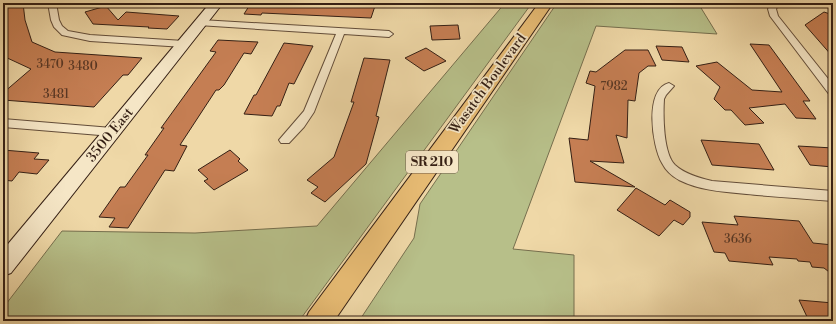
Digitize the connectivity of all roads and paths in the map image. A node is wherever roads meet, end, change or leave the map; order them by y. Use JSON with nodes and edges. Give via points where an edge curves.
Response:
{"nodes":[{"id":1,"x":52,"y":3,"type":"edge"},
{"id":2,"x":217,"y":3,"type":"edge"},
{"id":3,"x":546,"y":3,"type":"edge"},
{"id":4,"x":776,"y":3,"type":"edge"},
{"id":5,"x":201,"y":23,"type":"junction"},
{"id":6,"x":341,"y":31,"type":"junction"},
{"id":7,"x":389,"y":34,"type":"dead end"},
{"id":8,"x":184,"y":44,"type":"junction"},
{"id":9,"x":669,"y":86,"type":"dead end"},
{"id":10,"x":833,"y":92,"type":"edge"},
{"id":11,"x":3,"y":123,"type":"edge"},
{"id":12,"x":112,"y":132,"type":"junction"},
{"id":13,"x":286,"y":140,"type":"dead end"},
{"id":14,"x":833,"y":196,"type":"edge"},
{"id":15,"x":3,"y":266,"type":"edge"},
{"id":16,"x":318,"y":321,"type":"edge"}],
"edges":[{"from":1,"to":8,"type":"street","via":[[58,27],[65,33],[90,38]]},
{"from":2,"to":5,"type":"main road","name":"3500 East"},
{"from":3,"to":16,"type":"main road","name":"Wasatch Boulevard","number":"SR 210"},
{"from":4,"to":10,"type":"street","via":[[772,10],[778,23]]},
{"from":5,"to":6,"type":"street"},
{"from":5,"to":8,"type":"main road","name":"3500 East"},
{"from":6,"to":7,"type":"street"},
{"from":6,"to":13,"type":"street","via":[[309,112]]},
{"from":8,"to":12,"type":"main road","name":"3500 East"},
{"from":9,"to":14,"type":"street","via":[[662,92],[659,100],[661,145],[663,155],[670,166],[681,175],[712,186]]},
{"from":11,"to":12,"type":"street"},
{"from":12,"to":15,"type":"main road","name":"3500 East"}]}
